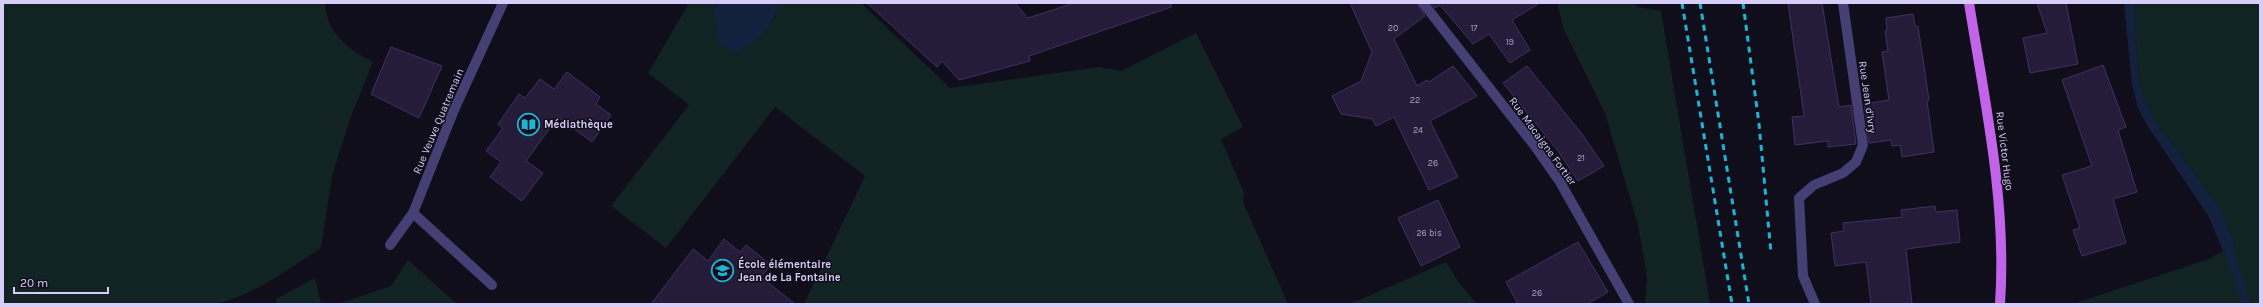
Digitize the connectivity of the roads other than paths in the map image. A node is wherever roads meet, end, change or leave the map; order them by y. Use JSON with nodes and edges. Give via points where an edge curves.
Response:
{"nodes":[{"id":1,"x":503,"y":3,"type":"edge"},
{"id":2,"x":1423,"y":3,"type":"edge"},
{"id":3,"x":1843,"y":3,"type":"edge"},
{"id":4,"x":1969,"y":3,"type":"edge"},
{"id":5,"x":413,"y":213,"type":"junction"},
{"id":6,"x":390,"y":245,"type":"dead end"},
{"id":7,"x":492,"y":285,"type":"dead end"},
{"id":8,"x":1629,"y":304,"type":"edge"},
{"id":9,"x":1815,"y":304,"type":"edge"},
{"id":10,"x":2000,"y":304,"type":"edge"}],
"edges":[{"from":1,"to":5,"type":"street","name":"Rue Veuve Quatremain","via":[[454,110]]},
{"from":2,"to":8,"type":"street","name":"Rue Macaigne Fortier","via":[[1560,182]]},
{"from":3,"to":9,"type":"street","name":"Rue Jean d'Ivry","via":[[1863,145],[1856,162],[1843,173],[1814,185],[1799,198],[1803,276]]},
{"from":4,"to":10,"type":"main road","name":"Rue Victor Hugo","via":[[1994,152],[2001,220]]},
{"from":5,"to":6,"type":"street","name":"Rue Veuve Quatremain"},
{"from":5,"to":7,"type":"street"}]}
